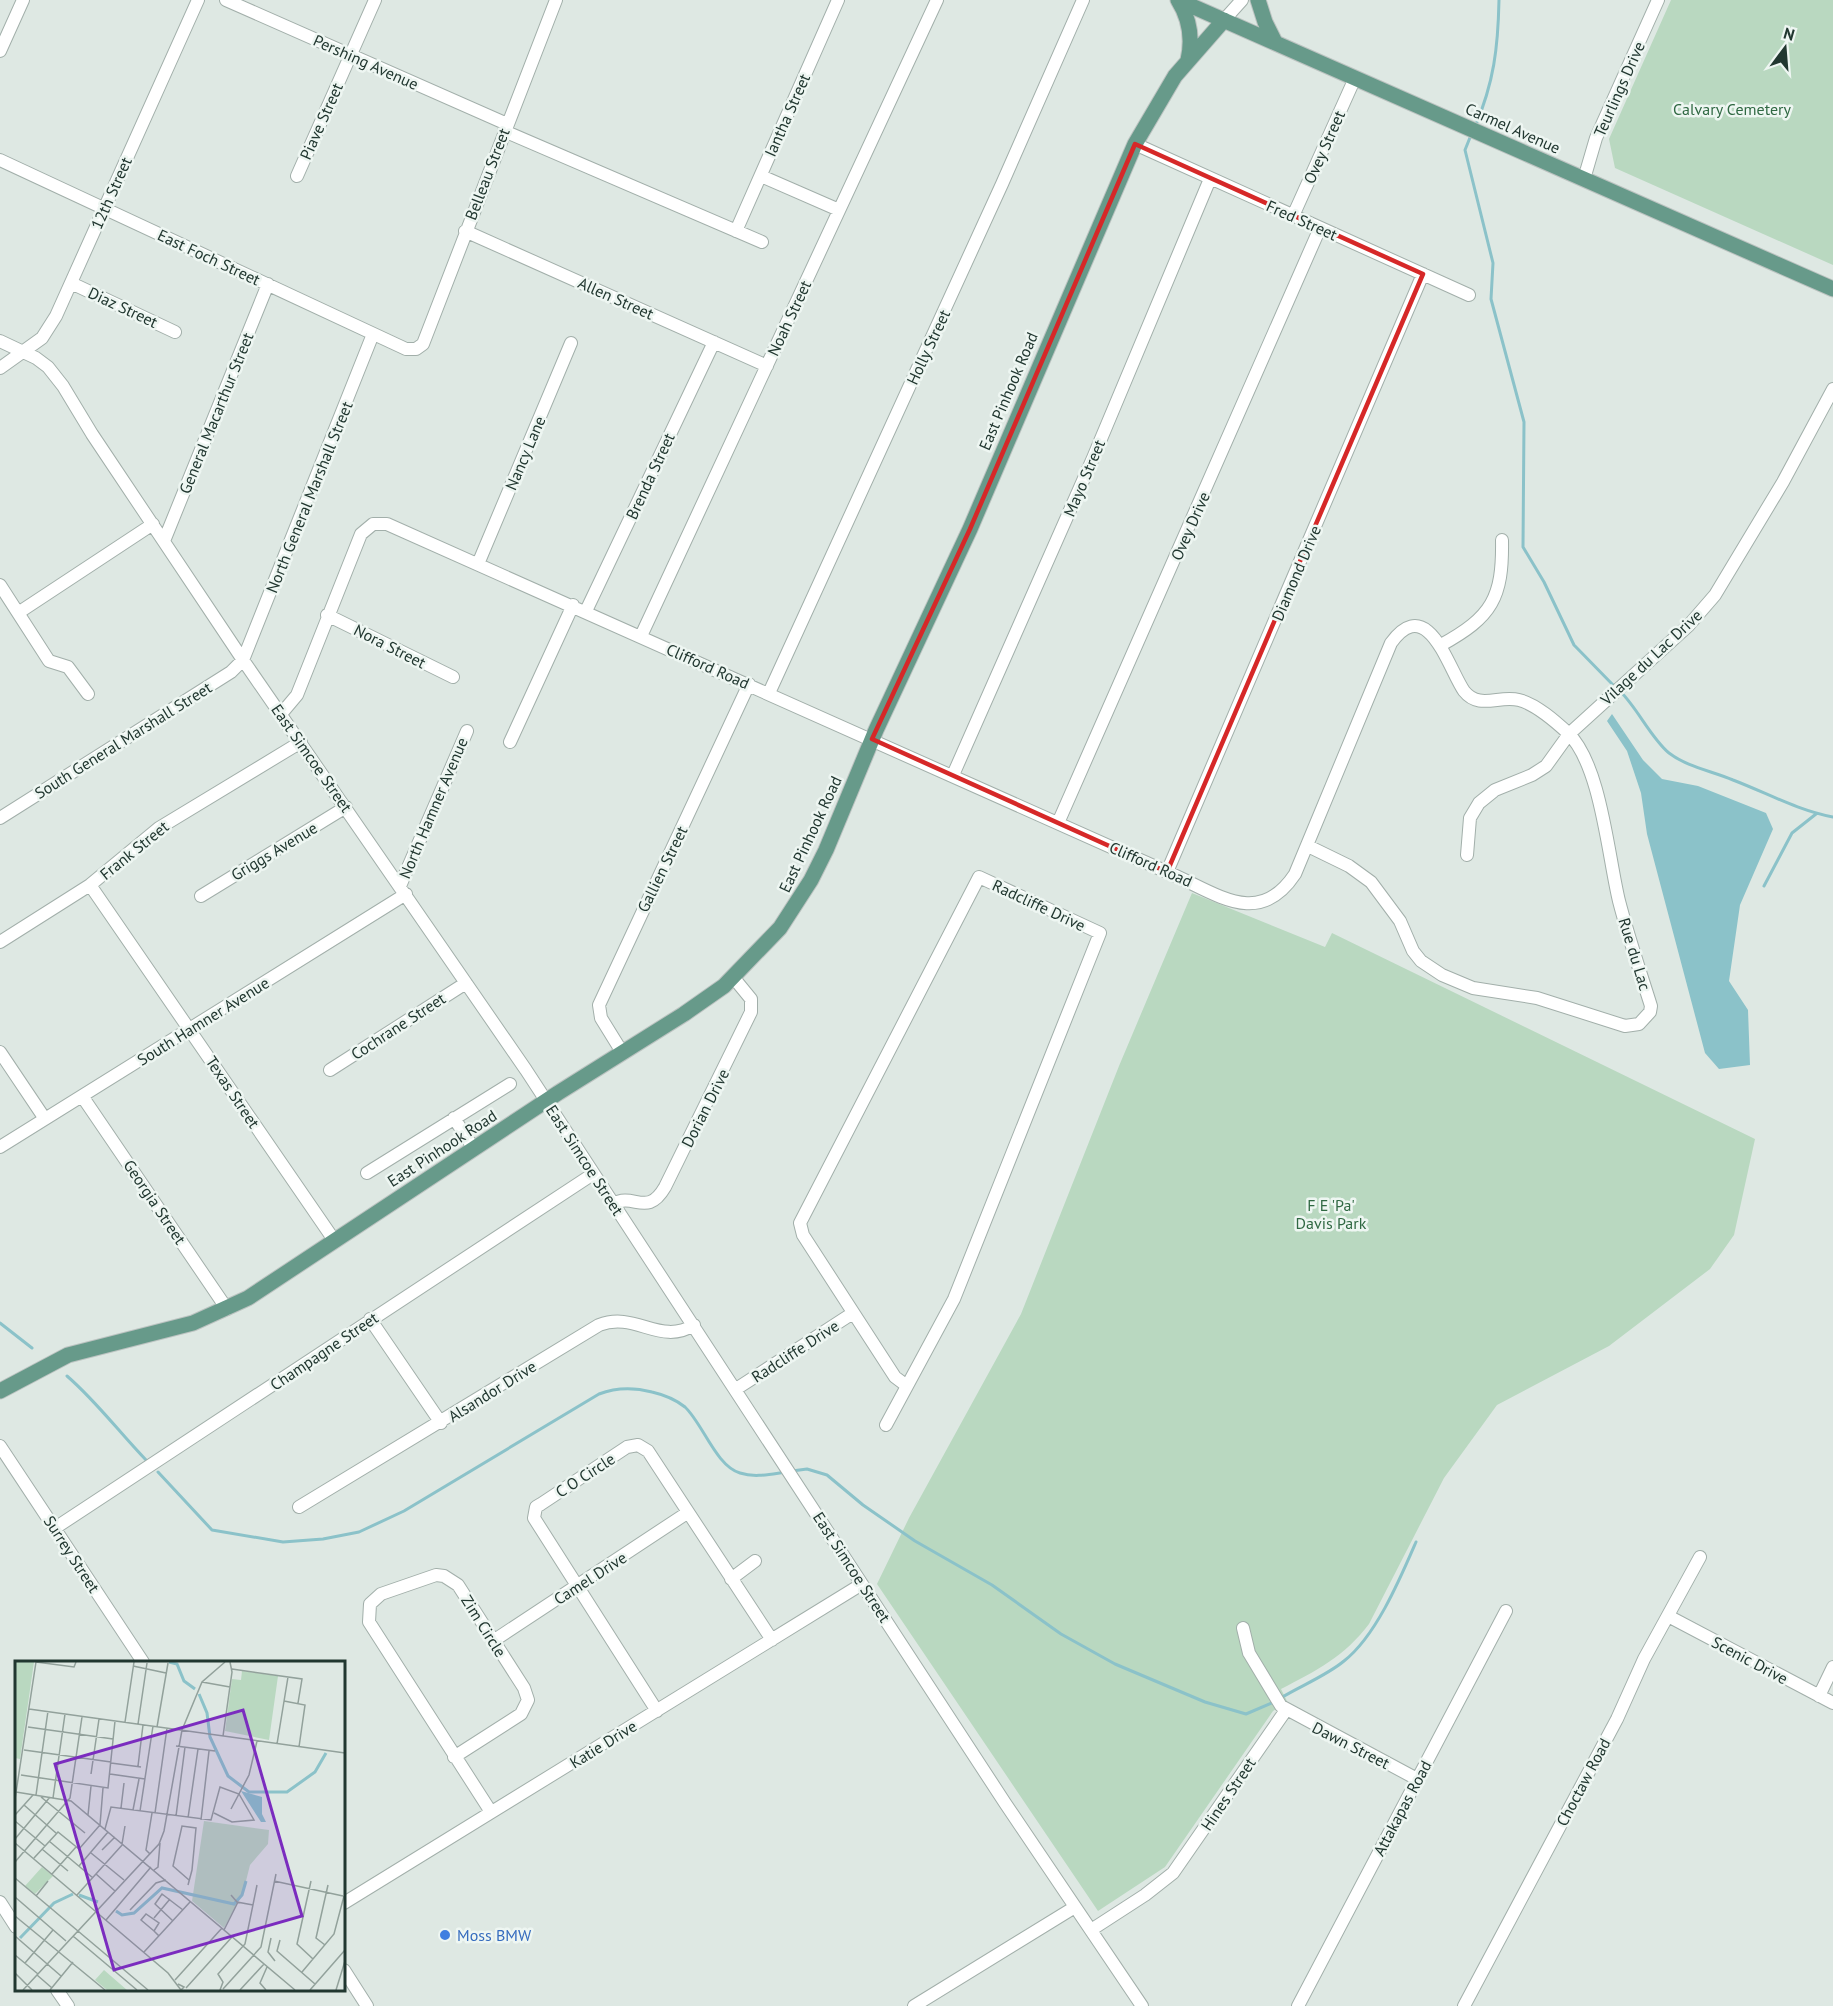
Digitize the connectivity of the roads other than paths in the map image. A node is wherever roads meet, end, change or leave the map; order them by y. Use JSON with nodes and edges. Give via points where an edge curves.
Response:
{"nodes":[{"id":1,"x":23,"y":0,"type":"edge"},
{"id":2,"x":198,"y":0,"type":"edge"},
{"id":3,"x":226,"y":0,"type":"edge"},
{"id":4,"x":375,"y":0,"type":"edge"},
{"id":5,"x":556,"y":0,"type":"edge"},
{"id":6,"x":838,"y":0,"type":"edge"},
{"id":7,"x":937,"y":0,"type":"edge"},
{"id":8,"x":1083,"y":0,"type":"edge"},
{"id":9,"x":1178,"y":0,"type":"edge"},
{"id":10,"x":1242,"y":0,"type":"edge"},
{"id":11,"x":1258,"y":0,"type":"edge"},
{"id":12,"x":1658,"y":0,"type":"edge"},
{"id":13,"x":1224,"y":20,"type":"junction"},
{"id":14,"x":1275,"y":42,"type":"junction"},
{"id":15,"x":0,"y":51,"type":"edge"},
{"id":16,"x":351,"y":55,"type":"junction"},
{"id":17,"x":1188,"y":60,"type":"junction"},
{"id":18,"x":1354,"y":78,"type":"junction"},
{"id":19,"x":505,"y":127,"type":"junction"},
{"id":20,"x":1135,"y":144,"type":"junction"},
{"id":21,"x":0,"y":160,"type":"edge"},
{"id":22,"x":297,"y":176,"type":"dead end"},
{"id":23,"x":761,"y":176,"type":"junction"},
{"id":24,"x":1210,"y":179,"type":"junction"},
{"id":25,"x":1584,"y":179,"type":"junction"},
{"id":26,"x":105,"y":208,"type":"junction"},
{"id":27,"x":839,"y":210,"type":"junction"},
{"id":28,"x":1293,"y":216,"type":"junction"},
{"id":29,"x":1320,"y":228,"type":"junction"},
{"id":30,"x":465,"y":231,"type":"junction"},
{"id":31,"x":736,"y":231,"type":"junction"},
{"id":32,"x":762,"y":242,"type":"dead end"},
{"id":33,"x":1423,"y":274,"type":"junction"},
{"id":34,"x":71,"y":283,"type":"junction"},
{"id":35,"x":268,"y":284,"type":"junction"},
{"id":36,"x":1833,"y":288,"type":"edge"},
{"id":37,"x":1469,"y":295,"type":"dead end"},
{"id":38,"x":176,"y":332,"type":"dead end"},
{"id":39,"x":373,"y":334,"type":"junction"},
{"id":40,"x":0,"y":341,"type":"edge"},
{"id":41,"x":714,"y":342,"type":"junction"},
{"id":42,"x":571,"y":343,"type":"dead end"},
{"id":43,"x":419,"y":348,"type":"joint"},
{"id":44,"x":24,"y":352,"type":"junction"},
{"id":45,"x":767,"y":366,"type":"junction"},
{"id":46,"x":0,"y":368,"type":"edge"},
{"id":47,"x":1833,"y":389,"type":"edge"},
{"id":48,"x":153,"y":524,"type":"junction"},
{"id":49,"x":1502,"y":540,"type":"dead end"},
{"id":50,"x":164,"y":541,"type":"junction"},
{"id":51,"x":478,"y":564,"type":"junction"},
{"id":52,"x":0,"y":585,"type":"edge"},
{"id":53,"x":573,"y":605,"type":"junction"},
{"id":54,"x":586,"y":611,"type":"junction"},
{"id":55,"x":18,"y":612,"type":"junction"},
{"id":56,"x":327,"y":615,"type":"junction"},
{"id":57,"x":641,"y":636,"type":"junction"},
{"id":58,"x":1441,"y":645,"type":"junction"},
{"id":59,"x":243,"y":660,"type":"junction"},
{"id":60,"x":453,"y":677,"type":"dead end"},
{"id":61,"x":749,"y":684,"type":"junction"},
{"id":62,"x":769,"y":693,"type":"junction"},
{"id":63,"x":88,"y":694,"type":"dead end"},
{"id":64,"x":281,"y":714,"type":"junction"},
{"id":65,"x":466,"y":731,"type":"dead end"},
{"id":66,"x":1569,"y":734,"type":"junction"},
{"id":67,"x":872,"y":740,"type":"junction"},
{"id":68,"x":301,"y":741,"type":"junction"},
{"id":69,"x":510,"y":741,"type":"dead end"},
{"id":70,"x":953,"y":775,"type":"junction"},
{"id":71,"x":346,"y":807,"type":"junction"},
{"id":72,"x":0,"y":819,"type":"edge"},
{"id":73,"x":1058,"y":823,"type":"junction"},
{"id":74,"x":1308,"y":846,"type":"junction"},
{"id":75,"x":1467,"y":855,"type":"dead end"},
{"id":76,"x":1167,"y":872,"type":"junction"},
{"id":77,"x":90,"y":885,"type":"junction"},
{"id":78,"x":403,"y":890,"type":"junction"},
{"id":79,"x":201,"y":896,"type":"dead end"},
{"id":80,"x":1237,"y":902,"type":"joint"},
{"id":81,"x":0,"y":942,"type":"edge"},
{"id":82,"x":733,"y":977,"type":"junction"},
{"id":83,"x":466,"y":983,"type":"junction"},
{"id":84,"x":189,"y":1029,"type":"junction"},
{"id":85,"x":0,"y":1052,"type":"edge"},
{"id":86,"x":622,"y":1052,"type":"junction"},
{"id":87,"x":330,"y":1070,"type":"dead end"},
{"id":88,"x":510,"y":1084,"type":"dead end"},
{"id":89,"x":82,"y":1096,"type":"junction"},
{"id":90,"x":546,"y":1101,"type":"junction"},
{"id":91,"x":454,"y":1118,"type":"junction"},
{"id":92,"x":45,"y":1119,"type":"junction"},
{"id":93,"x":0,"y":1146,"type":"edge"},
{"id":94,"x":474,"y":1149,"type":"junction"},
{"id":95,"x":368,"y":1173,"type":"dead end"},
{"id":96,"x":593,"y":1174,"type":"junction"},
{"id":97,"x":613,"y":1204,"type":"junction"},
{"id":98,"x":334,"y":1240,"type":"junction"},
{"id":99,"x":227,"y":1309,"type":"junction"},
{"id":100,"x":853,"y":1313,"type":"junction"},
{"id":101,"x":370,"y":1319,"type":"junction"},
{"id":102,"x":694,"y":1325,"type":"junction"},
{"id":103,"x":907,"y":1386,"type":"junction"},
{"id":104,"x":736,"y":1389,"type":"junction"},
{"id":105,"x":0,"y":1391,"type":"edge"},
{"id":106,"x":441,"y":1423,"type":"junction"},
{"id":107,"x":886,"y":1425,"type":"dead end"},
{"id":108,"x":0,"y":1446,"type":"edge"},
{"id":109,"x":299,"y":1507,"type":"dead end"},
{"id":110,"x":687,"y":1513,"type":"junction"},
{"id":111,"x":55,"y":1528,"type":"junction"},
{"id":112,"x":1700,"y":1557,"type":"dead end"},
{"id":113,"x":755,"y":1561,"type":"dead end"},
{"id":114,"x":731,"y":1579,"type":"junction"},
{"id":115,"x":862,"y":1584,"type":"junction"},
{"id":116,"x":576,"y":1587,"type":"junction"},
{"id":117,"x":1506,"y":1611,"type":"dead end"},
{"id":118,"x":1668,"y":1616,"type":"junction"},
{"id":119,"x":1243,"y":1628,"type":"dead end"},
{"id":120,"x":772,"y":1640,"type":"junction"},
{"id":121,"x":492,"y":1641,"type":"junction"},
{"id":122,"x":141,"y":1661,"type":"edge"},
{"id":123,"x":1833,"y":1667,"type":"edge"},
{"id":124,"x":1819,"y":1696,"type":"junction"},
{"id":125,"x":1833,"y":1704,"type":"edge"},
{"id":126,"x":1283,"y":1708,"type":"junction"},
{"id":127,"x":657,"y":1711,"type":"junction"},
{"id":128,"x":454,"y":1757,"type":"junction"},
{"id":129,"x":1417,"y":1779,"type":"junction"},
{"id":130,"x":491,"y":1812,"type":"junction"},
{"id":131,"x":0,"y":1902,"type":"edge"},
{"id":132,"x":345,"y":1902,"type":"edge"},
{"id":133,"x":1075,"y":1907,"type":"junction"},
{"id":134,"x":15,"y":1925,"type":"edge"},
{"id":135,"x":1090,"y":1930,"type":"junction"},
{"id":136,"x":345,"y":1972,"type":"edge"},
{"id":137,"x":58,"y":1991,"type":"edge"},
{"id":138,"x":68,"y":2006,"type":"edge"},
{"id":139,"x":367,"y":2006,"type":"edge"},
{"id":140,"x":914,"y":2006,"type":"edge"},
{"id":141,"x":1142,"y":2006,"type":"edge"},
{"id":142,"x":1298,"y":2006,"type":"edge"},
{"id":143,"x":1464,"y":2006,"type":"edge"}],
"edges":[{"from":1,"to":15,"type":"street"},
{"from":2,"to":26,"type":"street","name":"12th Street"},
{"from":3,"to":16,"type":"street","name":"Pershing Avenue"},
{"from":4,"to":16,"type":"street","name":"Piave Street"},
{"from":5,"to":19,"type":"street","name":"Belleau Street"},
{"from":6,"to":23,"type":"street","name":"Iantha Street"},
{"from":7,"to":27,"type":"street","name":"Noah Street"},
{"from":8,"to":62,"type":"street","name":"Holly Street","via":[[993,206]]},
{"from":9,"to":13,"type":"main road","name":"Carmel Avenue"},
{"from":9,"to":17,"type":"main road","via":[[1190,32]]},
{"from":10,"to":13,"type":"street","name":"East Pinhook Road"},
{"from":11,"to":14,"type":"main road"},
{"from":12,"to":25,"type":"street","name":"Teurlings Drive","via":[[1596,138]]},
{"from":13,"to":14,"type":"main road","name":"Carmel Avenue"},
{"from":13,"to":17,"type":"main road","name":"East Pinhook Road"},
{"from":14,"to":18,"type":"main road","name":"Carmel Avenue"},
{"from":16,"to":19,"type":"street","name":"Pershing Avenue"},
{"from":16,"to":22,"type":"street","name":"Piave Street"},
{"from":17,"to":20,"type":"main road","name":"East Pinhook Road","via":[[1162,93]]},
{"from":18,"to":25,"type":"main road","name":"Carmel Avenue"},
{"from":18,"to":28,"type":"street","name":"Ovey Street"},
{"from":19,"to":30,"type":"street","name":"Belleau Street"},
{"from":19,"to":31,"type":"street","name":"Pershing Avenue"},
{"from":20,"to":24,"type":"street","name":"Fred Street"},
{"from":20,"to":67,"type":"main road","name":"East Pinhook Road","via":[[970,529]]},
{"from":21,"to":26,"type":"street","name":"East Foch Street"},
{"from":23,"to":27,"type":"street"},
{"from":23,"to":31,"type":"street","name":"Iantha Street"},
{"from":24,"to":28,"type":"street","name":"Fred Street"},
{"from":24,"to":70,"type":"street","name":"Mayo Street","via":[[1093,458]]},
{"from":25,"to":36,"type":"main road","name":"Carmel Avenue"},
{"from":26,"to":34,"type":"street","name":"12th Street"},
{"from":26,"to":35,"type":"street","name":"East Foch Street"},
{"from":27,"to":45,"type":"street","name":"Noah Street"},
{"from":28,"to":29,"type":"street","name":"Fred Street"},
{"from":29,"to":33,"type":"street","name":"Fred Street"},
{"from":29,"to":73,"type":"street","name":"Ovey Drive"},
{"from":30,"to":41,"type":"street","name":"Allen Street"},
{"from":30,"to":43,"type":"street","name":"Belleau Street"},
{"from":31,"to":32,"type":"street","name":"Pershing Avenue"},
{"from":33,"to":37,"type":"street","name":"Fred Street"},
{"from":33,"to":76,"type":"street","name":"Diamond Drive"},
{"from":34,"to":38,"type":"street","name":"Diaz Street"},
{"from":34,"to":44,"type":"street","name":"12th Street","via":[[47,332]]},
{"from":35,"to":39,"type":"street","name":"East Foch Street"},
{"from":35,"to":50,"type":"street","name":"General Macarthur Street"},
{"from":39,"to":43,"type":"street","name":"East Foch Street","via":[[406,349]]},
{"from":39,"to":59,"type":"street","name":"North General Marshall Street"},
{"from":40,"to":44,"type":"street","name":"East Simcoe Street"},
{"from":41,"to":45,"type":"street","name":"Allen Street"},
{"from":41,"to":54,"type":"street","name":"Brenda Street"},
{"from":42,"to":51,"type":"street","name":"Nancy Lane"},
{"from":44,"to":46,"type":"street","name":"12th Street"},
{"from":44,"to":48,"type":"street","name":"East Simcoe Street","via":[[48,368],[63,386]]},
{"from":45,"to":57,"type":"street","name":"Noah Street"},
{"from":47,"to":66,"type":"street","name":"Vilage du Lac Drive","via":[[1715,595],[1689,625]]},
{"from":48,"to":50,"type":"street","name":"East Simcoe Street"},
{"from":48,"to":55,"type":"street"},
{"from":49,"to":58,"type":"street","via":[[1503,573],[1490,605],[1471,628]]},
{"from":50,"to":59,"type":"street","name":"East Simcoe Street"},
{"from":51,"to":53,"type":"street","name":"Clifford Road"},
{"from":51,"to":56,"type":"street","name":"Clifford Road","via":[[402,529],[373,524],[366,527],[356,544]]},
{"from":52,"to":55,"type":"street"},
{"from":53,"to":54,"type":"street","name":"Clifford Road"},
{"from":53,"to":69,"type":"street"},
{"from":54,"to":57,"type":"street","name":"Clifford Road"},
{"from":55,"to":63,"type":"street","via":[[49,661],[68,667]]},
{"from":56,"to":60,"type":"street","name":"Nora Street"},
{"from":56,"to":64,"type":"street","name":"Clifford Road","via":[[297,695]]},
{"from":57,"to":61,"type":"street","name":"Clifford Road"},
{"from":58,"to":66,"type":"street","name":"Rue du Lac","via":[[1464,690],[1474,700],[1521,701]]},
{"from":58,"to":74,"type":"street","name":"Rue du Lac","via":[[1420,628],[1406,629],[1391,643]]},
{"from":59,"to":64,"type":"street","name":"East Simcoe Street"},
{"from":59,"to":72,"type":"street","name":"South General Marshall Street","via":[[231,672]]},
{"from":61,"to":62,"type":"street","name":"Clifford Road"},
{"from":61,"to":86,"type":"street","name":"Gallien Street","via":[[599,1005],[601,1018]]},
{"from":62,"to":67,"type":"street","name":"Clifford Road"},
{"from":64,"to":68,"type":"street","name":"East Simcoe Street"},
{"from":65,"to":78,"type":"street","name":"North Hamner Avenue"},
{"from":66,"to":74,"type":"street","name":"Rue du Lac","via":[[1597,792],[1620,905],[1651,1006],[1639,1024],[1625,1026],[1537,998],[1473,988],[1442,975],[1413,951],[1400,921],[1371,882]]},
{"from":66,"to":75,"type":"street","name":"Vilage du Lac Drive","via":[[1546,766],[1495,790],[1473,810]]},
{"from":67,"to":70,"type":"street","name":"Clifford Road"},
{"from":67,"to":82,"type":"main road","name":"East Pinhook Road","via":[[812,880],[780,928]]},
{"from":68,"to":71,"type":"street","name":"East Simcoe Street"},
{"from":68,"to":77,"type":"street","name":"Frank Street","via":[[159,828]]},
{"from":70,"to":73,"type":"street","name":"Clifford Road"},
{"from":71,"to":78,"type":"street","name":"East Simcoe Street"},
{"from":71,"to":79,"type":"street","name":"Griggs Avenue"},
{"from":73,"to":76,"type":"street","name":"Clifford Road"},
{"from":74,"to":80,"type":"street","name":"Rue du Lac","via":[[1295,874],[1277,895],[1258,904]]},
{"from":76,"to":80,"type":"street","name":"Clifford Road"},
{"from":77,"to":81,"type":"street","name":"Frank Street"},
{"from":77,"to":84,"type":"street","name":"Texas Street"},
{"from":78,"to":83,"type":"street","name":"East Simcoe Street"},
{"from":78,"to":84,"type":"street","name":"South Hamner Avenue"},
{"from":82,"to":86,"type":"main road","name":"East Pinhook Road","via":[[684,1014]]},
{"from":82,"to":97,"type":"street","name":"Dorian Drive","via":[[751,999],[751,1012],[665,1187],[649,1203],[623,1200]]},
{"from":83,"to":87,"type":"street","name":"Cochrane Street"},
{"from":83,"to":90,"type":"street","name":"East Simcoe Street"},
{"from":84,"to":89,"type":"street","name":"South Hamner Avenue"},
{"from":84,"to":98,"type":"street","name":"Texas Street"},
{"from":85,"to":92,"type":"street"},
{"from":86,"to":90,"type":"main road","name":"East Pinhook Road"},
{"from":88,"to":91,"type":"street"},
{"from":89,"to":92,"type":"street","name":"South Hamner Avenue"},
{"from":89,"to":99,"type":"street","name":"Georgia Street"},
{"from":90,"to":94,"type":"main road","name":"East Pinhook Road"},
{"from":90,"to":96,"type":"street","name":"East Simcoe Street"},
{"from":91,"to":94,"type":"street"},
{"from":91,"to":95,"type":"street"},
{"from":92,"to":93,"type":"street","name":"South Hamner Avenue"},
{"from":94,"to":98,"type":"main road","name":"East Pinhook Road"},
{"from":96,"to":97,"type":"street","name":"East Simcoe Street"},
{"from":96,"to":101,"type":"street","name":"Champagne Street"},
{"from":97,"to":102,"type":"street","name":"East Simcoe Street"},
{"from":98,"to":99,"type":"main road","name":"East Pinhook Road","via":[[280,1279]]},
{"from":99,"to":105,"type":"main road","name":"East Pinhook Road","via":[[193,1323],[68,1355]]},
{"from":100,"to":103,"type":"street","name":"Radcliffe Drive","via":[[895,1377]]},
{"from":100,"to":103,"type":"street","name":"Radcliffe Drive","via":[[803,1235],[802,1217],[979,877],[1100,933],[954,1299]]},
{"from":100,"to":104,"type":"street","name":"Radcliffe Drive"},
{"from":101,"to":106,"type":"street"},
{"from":101,"to":111,"type":"street","name":"Champagne Street"},
{"from":102,"to":104,"type":"street","name":"East Simcoe Street"},
{"from":102,"to":106,"type":"street","name":"Alsandor Drive","via":[[669,1333],[629,1321],[603,1324]]},
{"from":103,"to":107,"type":"street","name":"Radcliffe Drive"},
{"from":104,"to":115,"type":"street","name":"East Simcoe Street"},
{"from":106,"to":109,"type":"street","name":"Alsandor Drive"},
{"from":108,"to":111,"type":"street","name":"Surrey Street"},
{"from":110,"to":114,"type":"street","name":"C O Circle"},
{"from":110,"to":116,"type":"street","name":"Camel Drive"},
{"from":110,"to":116,"type":"street","name":"C O Circle","via":[[648,1451],[635,1444],[541,1504],[534,1513],[536,1524]]},
{"from":111,"to":122,"type":"street","name":"Surrey Street"},
{"from":112,"to":118,"type":"street","name":"Choctaw Road"},
{"from":113,"to":114,"type":"street"},
{"from":114,"to":120,"type":"street","name":"C O Circle"},
{"from":115,"to":120,"type":"street","name":"Katie Drive"},
{"from":115,"to":133,"type":"street","name":"East Simcoe Street"},
{"from":116,"to":121,"type":"street","name":"Camel Drive"},
{"from":116,"to":127,"type":"street","name":"C O Circle"},
{"from":117,"to":129,"type":"street","name":"Attakapas Road"},
{"from":118,"to":124,"type":"street","name":"Scenic Drive"},
{"from":118,"to":143,"type":"street","name":"Choctaw Road"},
{"from":119,"to":126,"type":"street","via":[[1249,1653]]},
{"from":120,"to":127,"type":"street","name":"Katie Drive"},
{"from":121,"to":128,"type":"street","name":"Zim Circle","via":[[524,1688],[527,1704],[521,1714]]},
{"from":121,"to":128,"type":"street","name":"Zim Circle","via":[[458,1585],[444,1576],[427,1576],[381,1594],[368,1610],[372,1628]]},
{"from":123,"to":124,"type":"street"},
{"from":124,"to":125,"type":"street","name":"Scenic Drive"},
{"from":126,"to":129,"type":"street","name":"Dawn Street"},
{"from":126,"to":135,"type":"street","name":"Hines Street","via":[[1173,1873]]},
{"from":127,"to":130,"type":"street","name":"Katie Drive"},
{"from":128,"to":130,"type":"street","name":"Zim Circle"},
{"from":129,"to":142,"type":"street","name":"Attakapas Road"},
{"from":130,"to":132,"type":"street","name":"Katie Drive"},
{"from":131,"to":134,"type":"street"},
{"from":133,"to":135,"type":"street","name":"East Simcoe Street"},
{"from":133,"to":140,"type":"street"},
{"from":135,"to":141,"type":"street","name":"East Simcoe Street"},
{"from":136,"to":139,"type":"street"},
{"from":137,"to":138,"type":"street"}]}
